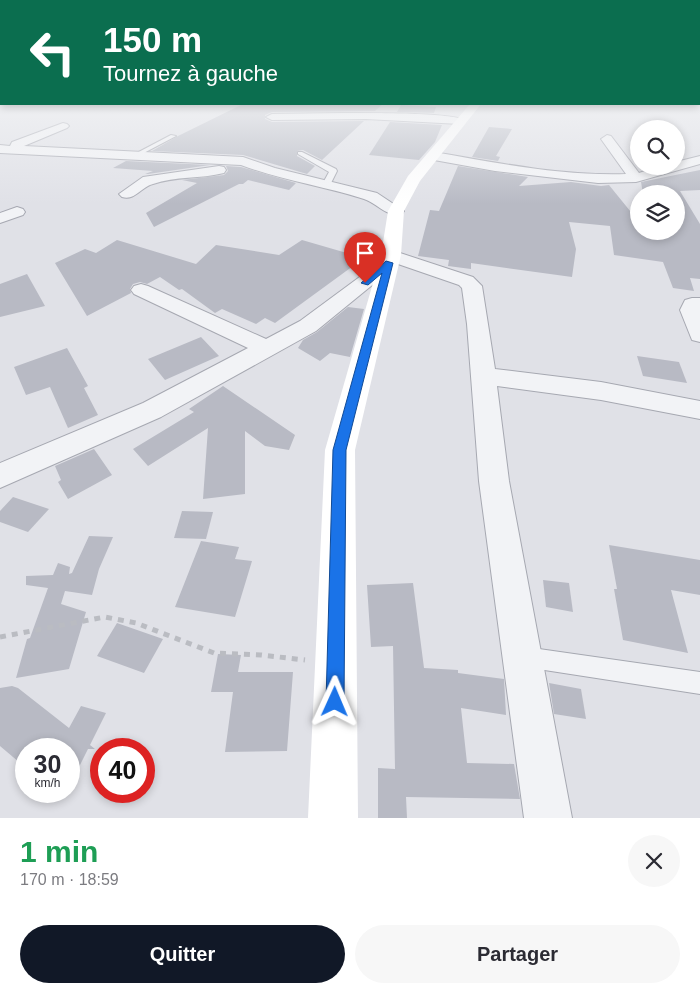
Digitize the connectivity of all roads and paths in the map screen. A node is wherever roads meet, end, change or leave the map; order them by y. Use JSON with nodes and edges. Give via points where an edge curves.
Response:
{"nodes":[{"id":1,"x":57,"y":128,"type":"edge"},
{"id":2,"x":456,"y":128,"type":"edge"},
{"id":3,"x":173,"y":136,"type":"dead end"},
{"id":4,"x":607,"y":139,"type":"dead end"},
{"id":5,"x":3,"y":149,"type":"edge"},
{"id":6,"x":300,"y":153,"type":"dead end"},
{"id":7,"x":136,"y":155,"type":"junction"},
{"id":8,"x":434,"y":156,"type":"junction"},
{"id":9,"x":700,"y":160,"type":"edge"},
{"id":10,"x":243,"y":161,"type":"junction"},
{"id":11,"x":685,"y":164,"type":"edge"},
{"id":12,"x":646,"y":175,"type":"edge"},
{"id":13,"x":636,"y":178,"type":"junction"},
{"id":14,"x":327,"y":183,"type":"junction"},
{"id":15,"x":127,"y":194,"type":"dead end"},
{"id":16,"x":396,"y":211,"type":"junction"},
{"id":17,"x":16,"y":212,"type":"dead end"},
{"id":18,"x":0,"y":218,"type":"edge"},
{"id":19,"x":390,"y":259,"type":"junction"},
{"id":20,"x":141,"y":290,"type":"dead end"},
{"id":21,"x":700,"y":304,"type":"edge"},
{"id":22,"x":700,"y":335,"type":"edge"},
{"id":23,"x":267,"y":348,"type":"junction"},
{"id":24,"x":483,"y":376,"type":"junction"},
{"id":25,"x":700,"y":410,"type":"edge"},
{"id":26,"x":0,"y":476,"type":"edge"},
{"id":27,"x":0,"y":636,"type":"edge"},
{"id":28,"x":522,"y":656,"type":"junction"},
{"id":29,"x":335,"y":663,"type":"junction"},
{"id":30,"x":700,"y":683,"type":"edge"},
{"id":31,"x":333,"y":818,"type":"edge"},
{"id":32,"x":548,"y":818,"type":"edge"}],
"edges":[{"from":1,"to":5,"type":"street"},
{"from":2,"to":8,"type":"street"},
{"from":3,"to":7,"type":"lane"},
{"from":4,"to":13,"type":"street"},
{"from":5,"to":7,"type":"street"},
{"from":6,"to":14,"type":"lane","via":[[333,171]]},
{"from":7,"to":10,"type":"street"},
{"from":8,"to":13,"type":"street","via":[[598,180]]},
{"from":8,"to":16,"type":"street","via":[[413,179]]},
{"from":9,"to":11,"type":"street"},
{"from":10,"to":14,"type":"street","via":[[270,171]]},
{"from":10,"to":15,"type":"street","via":[[212,172],[148,180]]},
{"from":12,"to":13,"type":"street"},
{"from":14,"to":16,"type":"street","via":[[372,196]]},
{"from":16,"to":19,"type":"street"},
{"from":17,"to":18,"type":"street"},
{"from":19,"to":23,"type":"street","via":[[316,320]]},
{"from":19,"to":24,"type":"street","via":[[466,281],[472,286]]},
{"from":19,"to":29,"type":"street","via":[[340,450]]},
{"from":20,"to":23,"type":"street"},
{"from":21,"to":22,"type":"street","via":[[692,304],[691,310]]},
{"from":23,"to":26,"type":"street","via":[[152,410]]},
{"from":24,"to":25,"type":"street","via":[[600,391]]},
{"from":24,"to":28,"type":"street","via":[[494,481]]},
{"from":27,"to":29,"type":"path","via":[[105,617],[166,633],[214,654]]},
{"from":28,"to":30,"type":"lane"},
{"from":28,"to":32,"type":"street"},
{"from":29,"to":31,"type":"street"}]}
